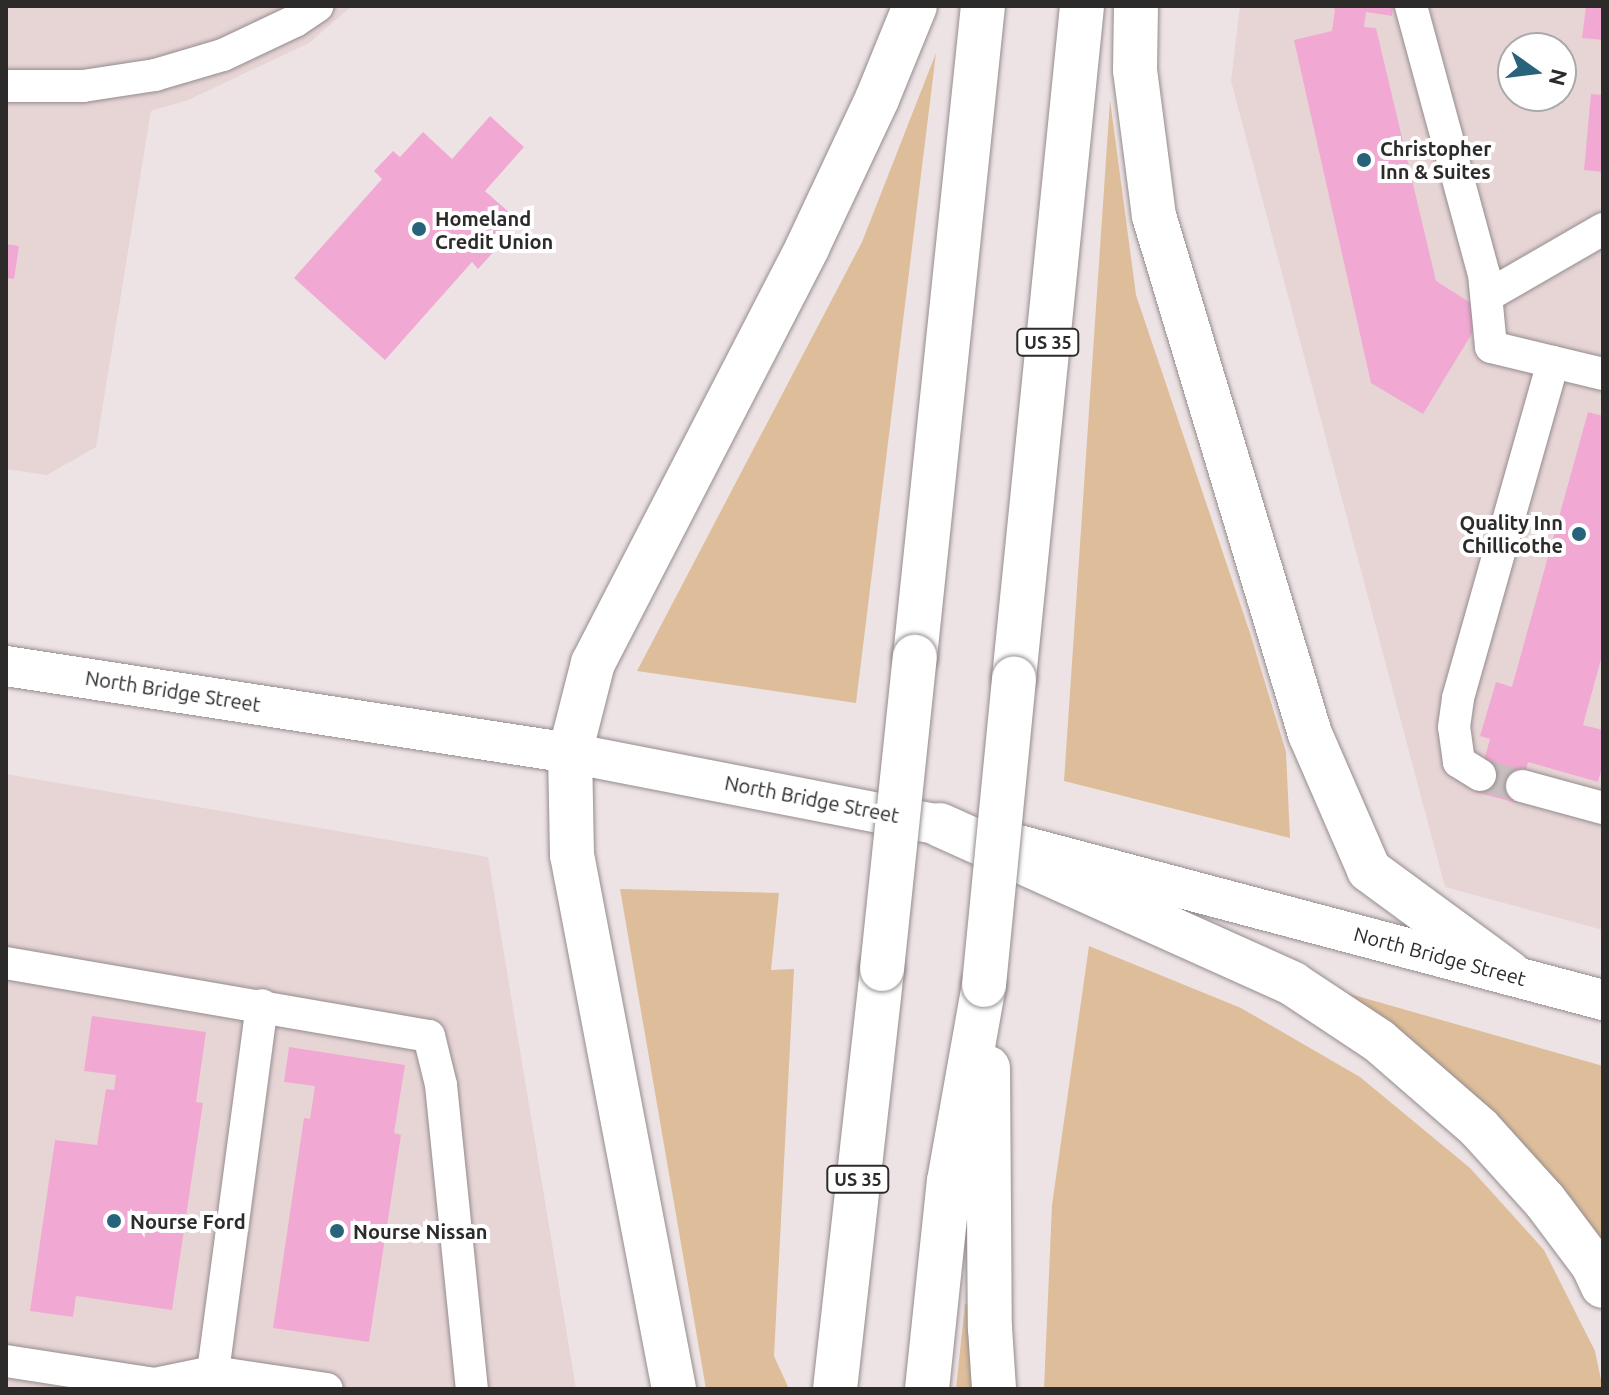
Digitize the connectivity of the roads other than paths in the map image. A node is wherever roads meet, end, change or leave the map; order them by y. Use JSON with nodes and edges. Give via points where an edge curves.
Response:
{"nodes":[{"id":1,"x":317,"y":6,"type":"edge"},
{"id":2,"x":915,"y":6,"type":"edge"},
{"id":3,"x":983,"y":6,"type":"edge"},
{"id":4,"x":1082,"y":6,"type":"edge"},
{"id":5,"x":1136,"y":6,"type":"edge"},
{"id":6,"x":1411,"y":6,"type":"edge"},
{"id":7,"x":6,"y":86,"type":"edge"},
{"id":8,"x":1603,"y":229,"type":"edge"},
{"id":9,"x":1487,"y":296,"type":"junction"},
{"id":10,"x":1553,"y":362,"type":"junction"},
{"id":11,"x":1603,"y":374,"type":"edge"},
{"id":12,"x":6,"y":666,"type":"edge"},
{"id":13,"x":570,"y":753,"type":"junction"},
{"id":14,"x":1480,"y":775,"type":"tunnel mouth"},
{"id":15,"x":1522,"y":786,"type":"tunnel mouth"},
{"id":16,"x":1603,"y":808,"type":"edge"},
{"id":17,"x":940,"y":825,"type":"junction"},
{"id":18,"x":6,"y":963,"type":"edge"},
{"id":19,"x":1509,"y":973,"type":"junction"},
{"id":20,"x":984,"y":985,"type":"junction"},
{"id":21,"x":1603,"y":1000,"type":"edge"},
{"id":22,"x":262,"y":1005,"type":"junction"},
{"id":23,"x":1603,"y":1286,"type":"edge"},
{"id":24,"x":6,"y":1361,"type":"edge"},
{"id":25,"x":213,"y":1372,"type":"junction"},
{"id":26,"x":155,"y":1386,"type":"edge"},
{"id":27,"x":327,"y":1389,"type":"edge"},
{"id":28,"x":472,"y":1389,"type":"edge"},
{"id":29,"x":674,"y":1389,"type":"edge"},
{"id":30,"x":835,"y":1389,"type":"edge"},
{"id":31,"x":927,"y":1389,"type":"edge"},
{"id":32,"x":994,"y":1389,"type":"edge"}],
"edges":[{"from":1,"to":7,"type":"street","via":[[223,55],[155,75],[83,86]]},
{"from":2,"to":13,"type":"highway","via":[[807,248],[593,663]]},
{"from":3,"to":30,"type":"highway","number":"US 35","bridge":true},
{"from":4,"to":20,"type":"highway","number":"US 35","bridge":true},
{"from":5,"to":19,"type":"highway","via":[[1135,70],[1154,216],[1310,734],[1369,870]]},
{"from":6,"to":9,"type":"street"},
{"from":8,"to":9,"type":"street"},
{"from":9,"to":10,"type":"street","via":[[1491,347]]},
{"from":10,"to":11,"type":"street"},
{"from":10,"to":14,"type":"street","via":[[1458,698],[1454,727],[1459,762]]},
{"from":12,"to":13,"type":"main road","name":"North Bridge Street"},
{"from":13,"to":17,"type":"main road","name":"North Bridge Street"},
{"from":13,"to":29,"type":"highway","via":[[572,855]]},
{"from":15,"to":16,"type":"street"},
{"from":17,"to":19,"type":"main road","name":"North Bridge Street"},
{"from":17,"to":23,"type":"highway","via":[[1293,984],[1379,1041],[1479,1128],[1545,1201]]},
{"from":18,"to":22,"type":"street"},
{"from":19,"to":21,"type":"main road","name":"North Bridge Street"},
{"from":20,"to":31,"type":"highway","number":"US 35","via":[[949,1181]]},
{"from":20,"to":32,"type":"highway"},
{"from":22,"to":25,"type":"street"},
{"from":22,"to":28,"type":"street","via":[[429,1036],[441,1085]]},
{"from":24,"to":26,"type":"street"},
{"from":25,"to":26,"type":"street"},
{"from":25,"to":27,"type":"street"}]}
